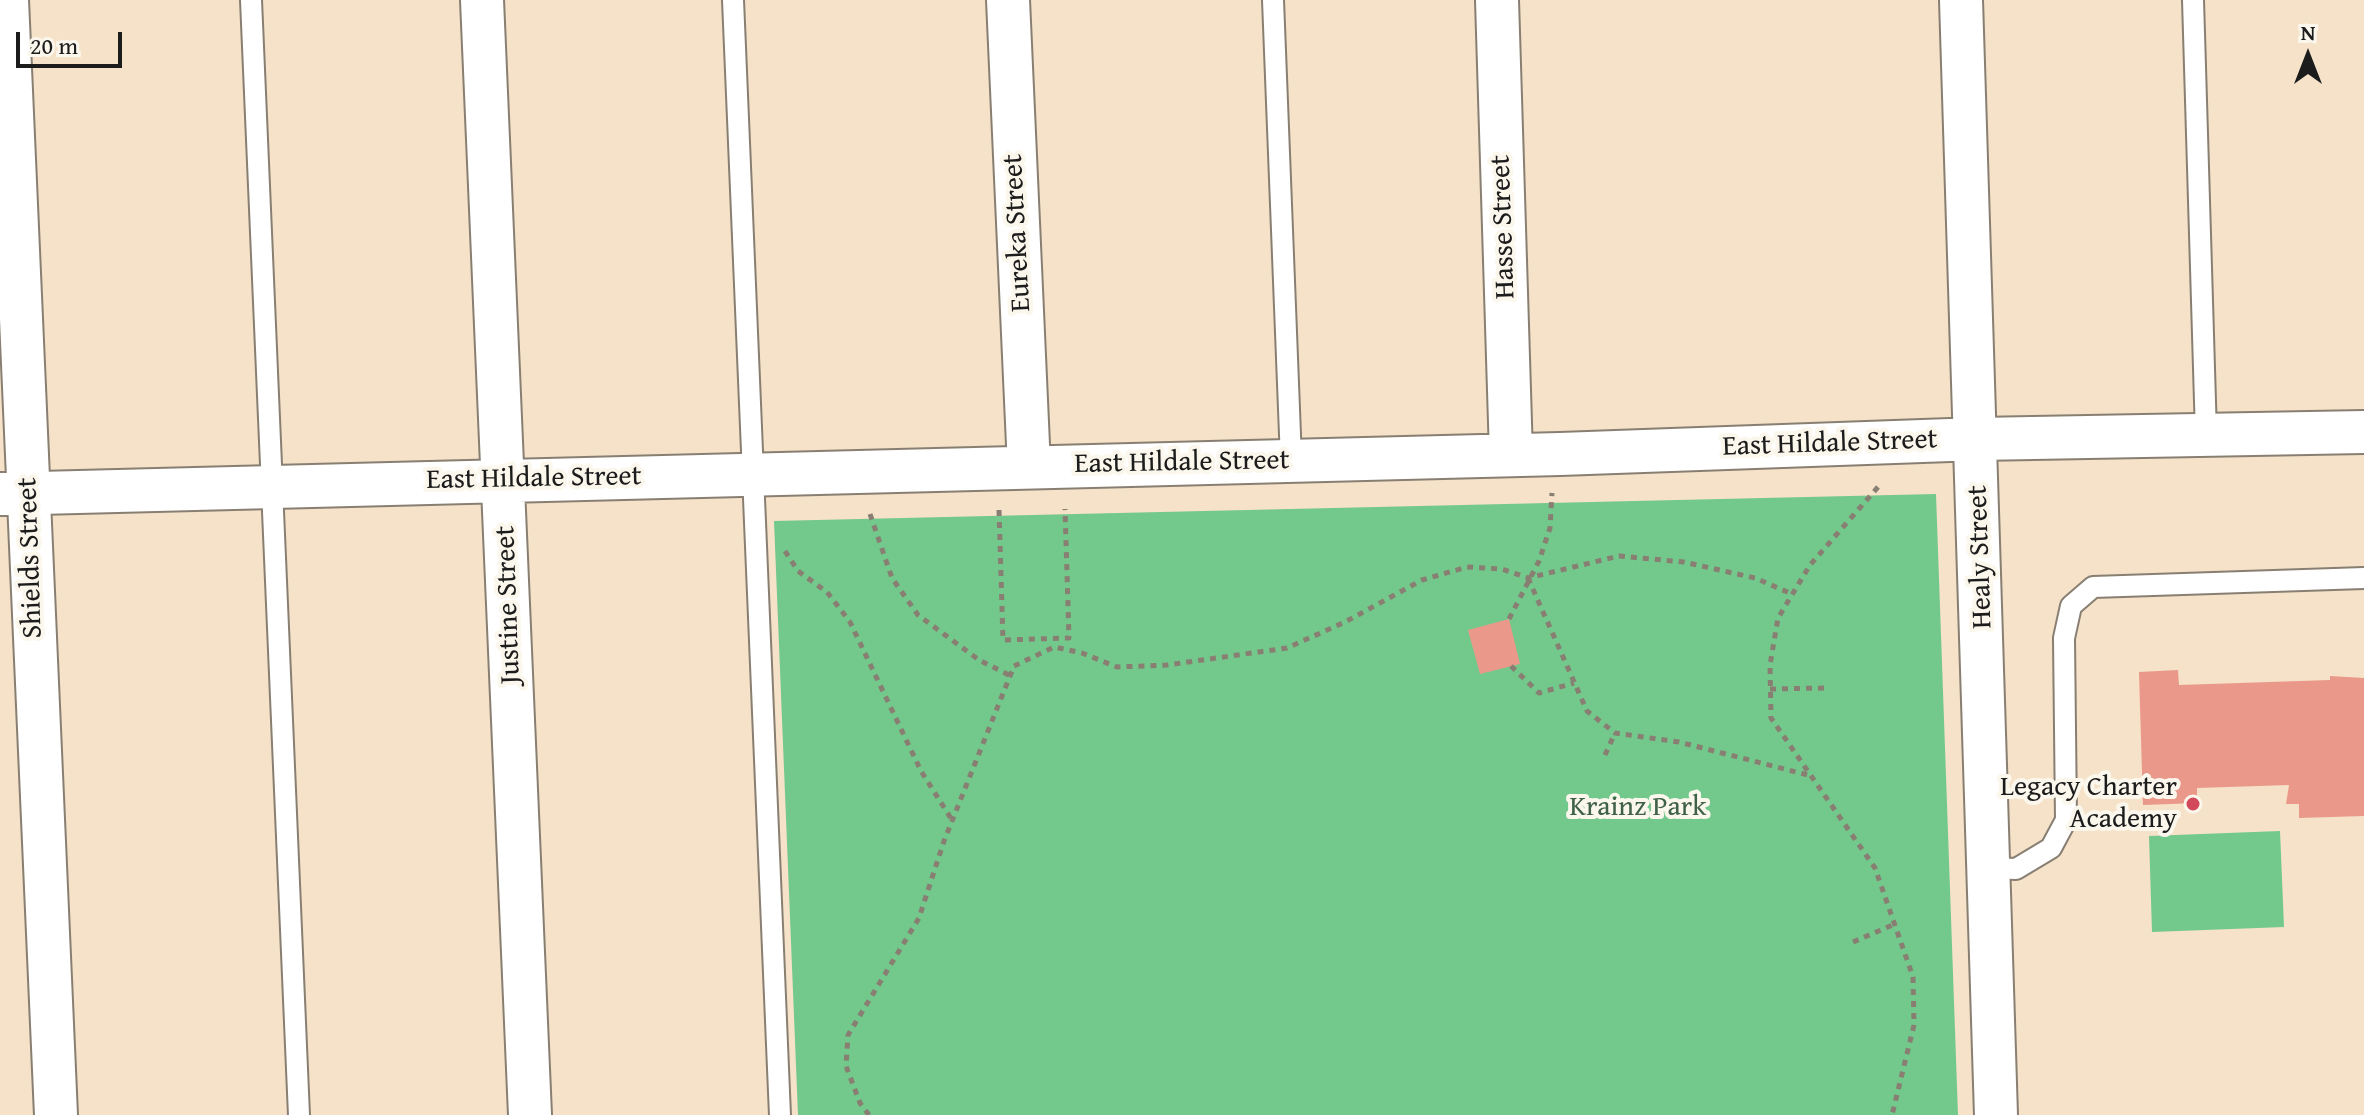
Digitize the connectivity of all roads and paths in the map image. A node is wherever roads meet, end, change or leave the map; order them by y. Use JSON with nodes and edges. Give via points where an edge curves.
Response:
{"nodes":[{"id":1,"x":7,"y":0,"type":"edge"},
{"id":2,"x":251,"y":0,"type":"edge"},
{"id":3,"x":482,"y":0,"type":"edge"},
{"id":4,"x":733,"y":0,"type":"edge"},
{"id":5,"x":1008,"y":0,"type":"edge"},
{"id":6,"x":1273,"y":0,"type":"edge"},
{"id":7,"x":1497,"y":0,"type":"edge"},
{"id":8,"x":1961,"y":0,"type":"edge"},
{"id":9,"x":2193,"y":0,"type":"edge"},
{"id":10,"x":2364,"y":432,"type":"edge"},
{"id":11,"x":2206,"y":435,"type":"junction"},
{"id":12,"x":1978,"y":439,"type":"junction"},
{"id":13,"x":1511,"y":455,"type":"junction"},
{"id":14,"x":1291,"y":460,"type":"junction"},
{"id":15,"x":1029,"y":467,"type":"junction"},
{"id":16,"x":752,"y":474,"type":"junction"},
{"id":17,"x":504,"y":480,"type":"junction"},
{"id":18,"x":270,"y":486,"type":"junction"},
{"id":19,"x":1878,"y":487,"type":"dead end"},
{"id":20,"x":1552,"y":489,"type":"dead end"},
{"id":21,"x":14,"y":494,"type":"edge"},
{"id":22,"x":1065,"y":509,"type":"dead end"},
{"id":23,"x":999,"y":510,"type":"dead end"},
{"id":24,"x":870,"y":514,"type":"dead end"},
{"id":25,"x":783,"y":548,"type":"dead end"},
{"id":26,"x":1528,"y":578,"type":"junction"},
{"id":27,"x":2364,"y":578,"type":"edge"},
{"id":28,"x":1792,"y":594,"type":"junction"},
{"id":29,"x":1509,"y":619,"type":"dead end"},
{"id":30,"x":1053,"y":638,"type":"junction"},
{"id":31,"x":1054,"y":647,"type":"junction"},
{"id":32,"x":1511,"y":666,"type":"dead end"},
{"id":33,"x":1011,"y":676,"type":"junction"},
{"id":34,"x":1574,"y":683,"type":"junction"},
{"id":35,"x":1826,"y":688,"type":"dead end"},
{"id":36,"x":1770,"y":689,"type":"junction"},
{"id":37,"x":1615,"y":733,"type":"junction"},
{"id":38,"x":1605,"y":755,"type":"dead end"},
{"id":39,"x":1808,"y":775,"type":"junction"},
{"id":40,"x":952,"y":820,"type":"junction"},
{"id":41,"x":1991,"y":868,"type":"junction"},
{"id":42,"x":1895,"y":924,"type":"junction"},
{"id":43,"x":1853,"y":942,"type":"dead end"},
{"id":44,"x":56,"y":1115,"type":"edge"},
{"id":45,"x":299,"y":1115,"type":"edge"},
{"id":46,"x":530,"y":1115,"type":"edge"},
{"id":47,"x":780,"y":1115,"type":"edge"},
{"id":48,"x":869,"y":1115,"type":"edge"},
{"id":49,"x":1892,"y":1115,"type":"edge"},
{"id":50,"x":1996,"y":1115,"type":"edge"}],
"edges":[{"from":1,"to":21,"type":"street","name":"Shields Street"},
{"from":2,"to":18,"type":"lane"},
{"from":3,"to":17,"type":"street","name":"Justine Street"},
{"from":4,"to":16,"type":"lane"},
{"from":5,"to":15,"type":"street","name":"Eureka Street"},
{"from":6,"to":14,"type":"lane"},
{"from":7,"to":13,"type":"street","name":"Hasse Street"},
{"from":8,"to":12,"type":"street","name":"Healy Street"},
{"from":9,"to":11,"type":"lane"},
{"from":10,"to":11,"type":"street","name":"East Hildale Street"},
{"from":11,"to":12,"type":"street","name":"East Hildale Street"},
{"from":12,"to":13,"type":"street","name":"East Hildale Street"},
{"from":12,"to":41,"type":"street","name":"Healy Street"},
{"from":13,"to":14,"type":"street","name":"East Hildale Street"},
{"from":14,"to":15,"type":"street","name":"East Hildale Street"},
{"from":15,"to":16,"type":"street","name":"East Hildale Street"},
{"from":16,"to":17,"type":"street","name":"East Hildale Street"},
{"from":16,"to":47,"type":"lane"},
{"from":17,"to":18,"type":"street","name":"East Hildale Street"},
{"from":17,"to":46,"type":"street","name":"Justine Street"},
{"from":18,"to":21,"type":"street","name":"East Hildale Street"},
{"from":18,"to":45,"type":"lane"},
{"from":19,"to":28,"type":"path","via":[[1810,565]]},
{"from":20,"to":26,"type":"path","via":[[1550,528]]},
{"from":21,"to":44,"type":"street","name":"Shields Street"},
{"from":22,"to":30,"type":"path","via":[[1069,638]]},
{"from":23,"to":30,"type":"path","via":[[1003,640]]},
{"from":24,"to":33,"type":"path","via":[[892,578],[918,615],[979,660]]},
{"from":25,"to":40,"type":"path","via":[[798,571],[827,592],[850,622],[921,771]]},
{"from":26,"to":28,"type":"path","via":[[1619,556],[1684,562],[1755,578]]},
{"from":26,"to":29,"type":"path"},
{"from":26,"to":31,"type":"path","via":[[1502,569],[1467,567],[1422,580],[1287,648],[1117,667]]},
{"from":26,"to":34,"type":"path"},
{"from":27,"to":41,"type":"lane","via":[[2093,587],[2071,606],[2064,638],[2066,820],[2051,848],[2016,869]]},
{"from":28,"to":36,"type":"path","via":[[1778,618]]},
{"from":30,"to":31,"type":"path"},
{"from":31,"to":33,"type":"path","via":[[1014,666]]},
{"from":32,"to":34,"type":"path","via":[[1539,693]]},
{"from":33,"to":40,"type":"path"},
{"from":34,"to":37,"type":"path","via":[[1587,711]]},
{"from":35,"to":36,"type":"path"},
{"from":36,"to":39,"type":"path","via":[[1771,718]]},
{"from":37,"to":38,"type":"path"},
{"from":37,"to":39,"type":"path","via":[[1679,742]]},
{"from":39,"to":42,"type":"path","via":[[1875,868]]},
{"from":40,"to":48,"type":"path","via":[[919,918],[848,1035],[846,1066]]},
{"from":41,"to":50,"type":"street","name":"Healy Street"},
{"from":42,"to":43,"type":"path"},
{"from":42,"to":49,"type":"path","via":[[1913,977],[1914,1025]]}]}
